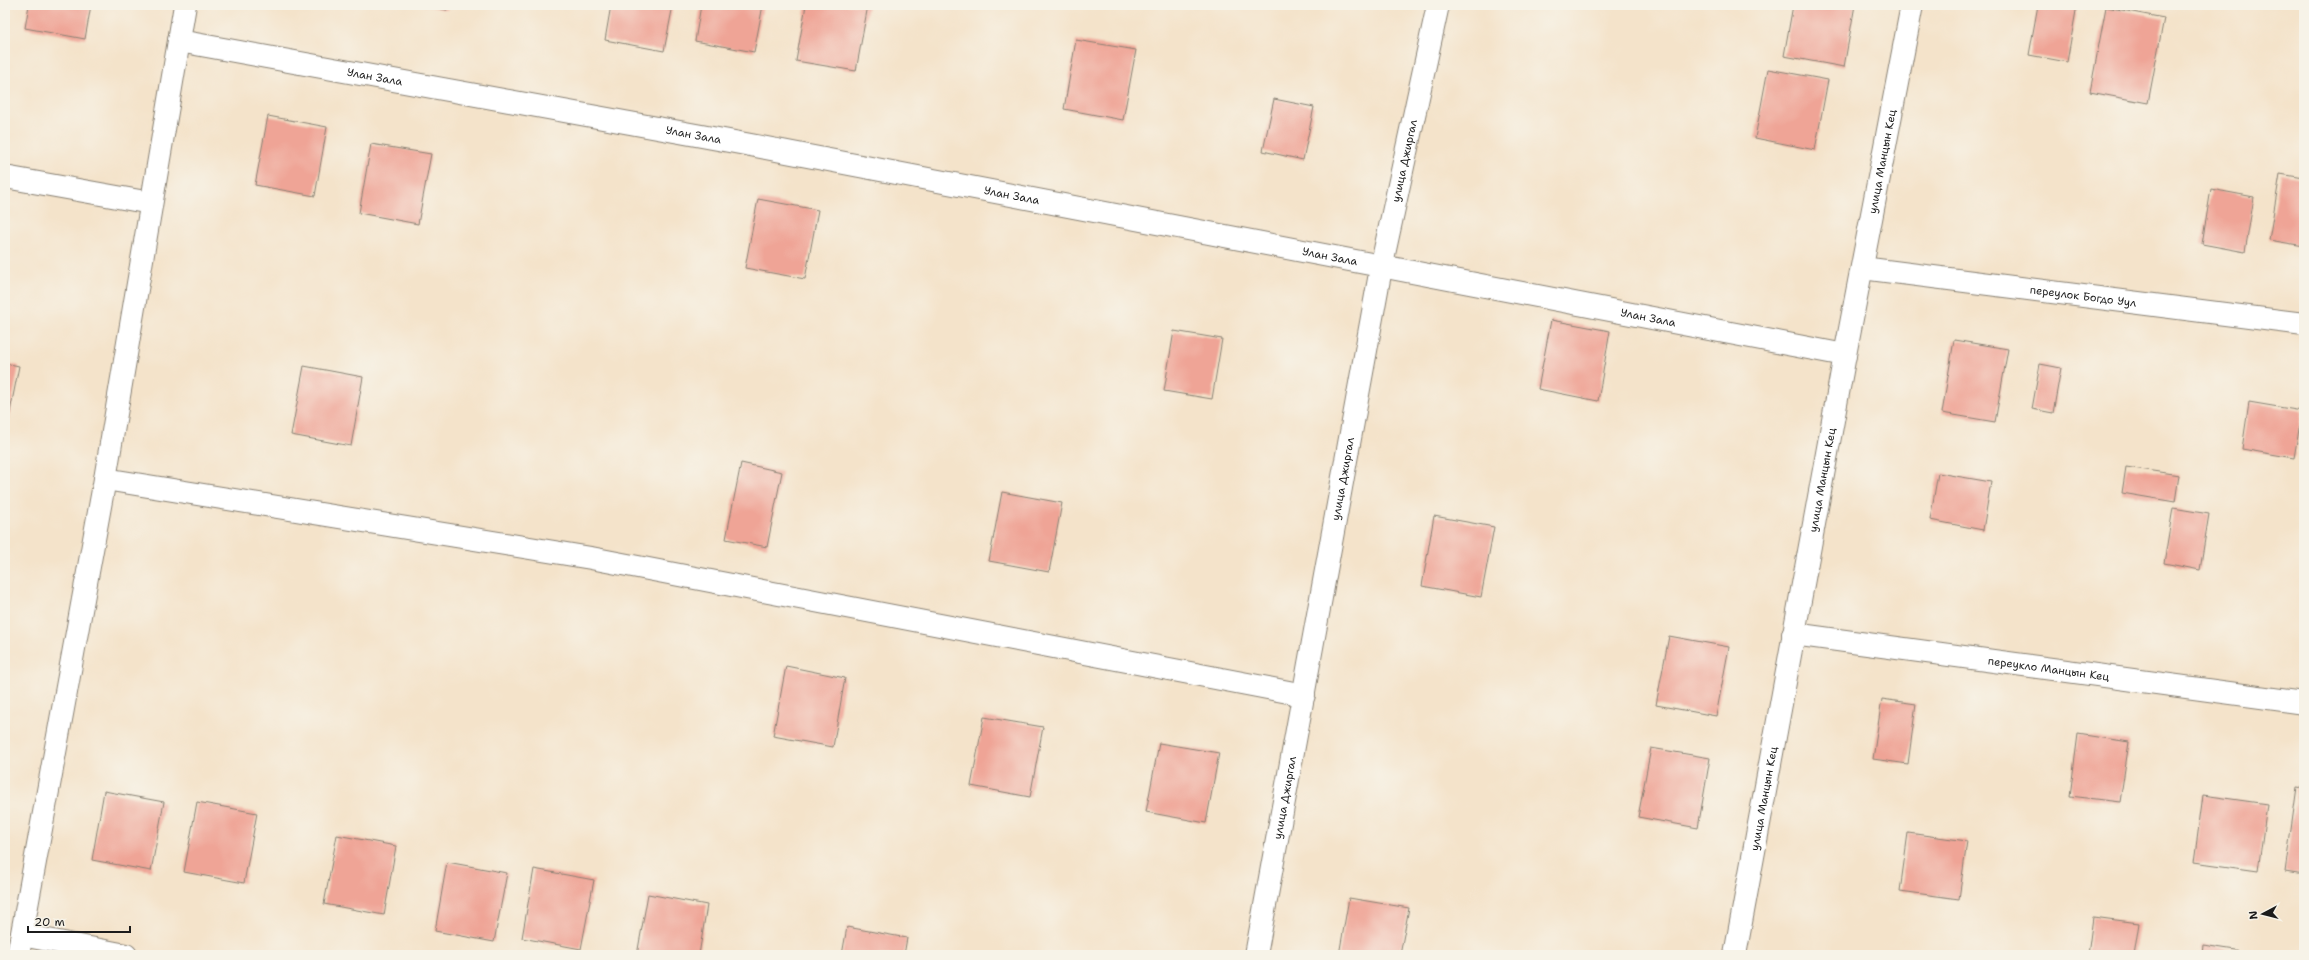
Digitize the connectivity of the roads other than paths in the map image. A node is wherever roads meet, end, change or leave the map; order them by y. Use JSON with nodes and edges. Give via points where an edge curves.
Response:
{"nodes":[{"id":1,"x":185,"y":5,"type":"edge"},
{"id":2,"x":1438,"y":5,"type":"edge"},
{"id":3,"x":1912,"y":5,"type":"edge"},
{"id":4,"x":178,"y":41,"type":"junction"},
{"id":5,"x":5,"y":177,"type":"edge"},
{"id":6,"x":152,"y":203,"type":"junction"},
{"id":7,"x":1381,"y":268,"type":"junction"},
{"id":8,"x":1862,"y":268,"type":"junction"},
{"id":9,"x":2304,"y":324,"type":"edge"},
{"id":10,"x":1845,"y":355,"type":"junction"},
{"id":11,"x":105,"y":479,"type":"junction"},
{"id":12,"x":1793,"y":634,"type":"junction"},
{"id":13,"x":1304,"y":695,"type":"junction"},
{"id":14,"x":2304,"y":703,"type":"edge"},
{"id":15,"x":20,"y":945,"type":"edge"},
{"id":16,"x":126,"y":955,"type":"edge"},
{"id":17,"x":1256,"y":955,"type":"edge"},
{"id":18,"x":1735,"y":955,"type":"edge"}],
"edges":[{"from":1,"to":4,"type":"street"},
{"from":2,"to":7,"type":"street","name":"улица Джиргал"},
{"from":3,"to":8,"type":"street","name":"улица Манцын Кец"},
{"from":4,"to":6,"type":"street"},
{"from":4,"to":7,"type":"street","name":"Улан Зала","via":[[740,144]]},
{"from":5,"to":6,"type":"street"},
{"from":6,"to":11,"type":"street"},
{"from":7,"to":10,"type":"street","name":"Улан Зала"},
{"from":7,"to":13,"type":"street","name":"улица Джиргал"},
{"from":8,"to":9,"type":"street","name":"переулок Богдо Уул"},
{"from":8,"to":10,"type":"street","name":"улица Манцын Кец"},
{"from":10,"to":12,"type":"street","name":"улица Манцын Кец"},
{"from":11,"to":13,"type":"street","via":[[591,558]]},
{"from":11,"to":15,"type":"street"},
{"from":12,"to":14,"type":"street","name":"переукло Манцын Кец"},
{"from":12,"to":18,"type":"street","name":"улица Манцын Кец"},
{"from":13,"to":17,"type":"street","name":"улица Джиргал"},
{"from":15,"to":16,"type":"street"}]}
